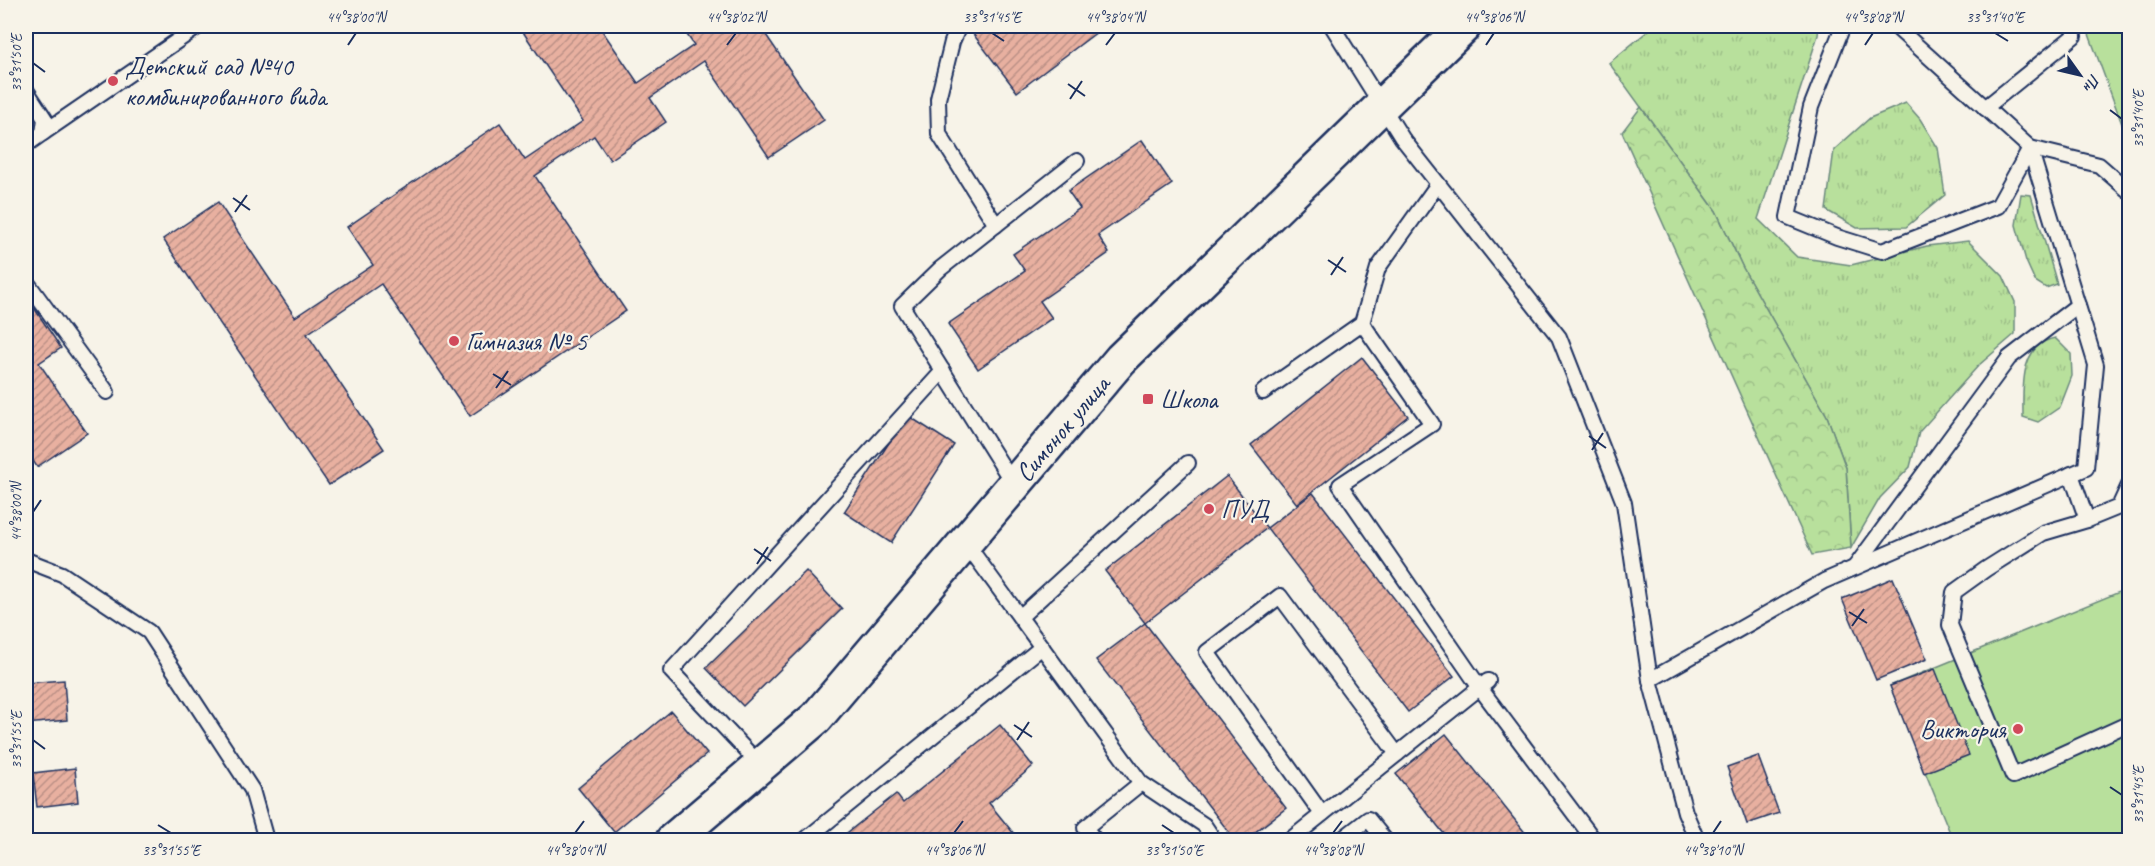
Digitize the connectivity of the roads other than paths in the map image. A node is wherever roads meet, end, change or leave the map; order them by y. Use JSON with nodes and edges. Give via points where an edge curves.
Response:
{"nodes":[{"id":1,"x":199,"y":26,"type":"edge"},
{"id":2,"x":958,"y":26,"type":"edge"},
{"id":3,"x":1332,"y":26,"type":"edge"},
{"id":4,"x":1464,"y":26,"type":"edge"},
{"id":5,"x":1844,"y":26,"type":"edge"},
{"id":6,"x":1896,"y":26,"type":"edge"},
{"id":7,"x":2074,"y":36,"type":"dead end"},
{"id":8,"x":26,"y":90,"type":"edge"},
{"id":9,"x":1381,"y":105,"type":"junction"},
{"id":10,"x":1985,"y":108,"type":"junction"},
{"id":11,"x":43,"y":133,"type":"junction"},
{"id":12,"x":26,"y":145,"type":"edge"},
{"id":13,"x":2030,"y":148,"type":"junction"},
{"id":14,"x":1077,"y":161,"type":"dead end"},
{"id":15,"x":1438,"y":184,"type":"junction"},
{"id":16,"x":2130,"y":192,"type":"edge"},
{"id":17,"x":996,"y":225,"type":"junction"},
{"id":18,"x":26,"y":281,"type":"edge"},
{"id":19,"x":2078,"y":305,"type":"junction"},
{"id":20,"x":1362,"y":323,"type":"junction"},
{"id":21,"x":943,"y":370,"type":"junction"},
{"id":22,"x":108,"y":392,"type":"dead end"},
{"id":23,"x":1263,"y":392,"type":"dead end"},
{"id":24,"x":1188,"y":463,"type":"dead end"},
{"id":25,"x":2072,"y":474,"type":"junction"},
{"id":26,"x":2130,"y":483,"type":"edge"},
{"id":27,"x":1014,"y":485,"type":"junction"},
{"id":28,"x":2087,"y":520,"type":"junction"},
{"id":29,"x":965,"y":542,"type":"junction"},
{"id":30,"x":26,"y":560,"type":"edge"},
{"id":31,"x":1855,"y":568,"type":"junction"},
{"id":32,"x":1020,"y":617,"type":"junction"},
{"id":33,"x":1042,"y":647,"type":"junction"},
{"id":34,"x":1650,"y":680,"type":"junction"},
{"id":35,"x":1484,"y":685,"type":"junction"},
{"id":36,"x":2130,"y":723,"type":"edge"},
{"id":37,"x":1397,"y":754,"type":"junction"},
{"id":38,"x":760,"y":765,"type":"junction"},
{"id":39,"x":1141,"y":783,"type":"junction"},
{"id":40,"x":1323,"y":814,"type":"junction"},
{"id":41,"x":266,"y":840,"type":"edge"},
{"id":42,"x":673,"y":840,"type":"edge"},
{"id":43,"x":805,"y":840,"type":"edge"},
{"id":44,"x":1095,"y":840,"type":"edge"},
{"id":45,"x":1214,"y":840,"type":"edge"},
{"id":46,"x":1290,"y":840,"type":"edge"},
{"id":47,"x":1341,"y":840,"type":"edge"},
{"id":48,"x":1385,"y":840,"type":"edge"},
{"id":49,"x":1594,"y":840,"type":"edge"},
{"id":50,"x":1697,"y":840,"type":"edge"}],
"edges":[{"from":1,"to":11,"type":"lane"},
{"from":2,"to":17,"type":"lane","via":[[938,99],[939,134]]},
{"from":3,"to":9,"type":"lane"},
{"from":4,"to":9,"type":"street","name":"Симонок улица"},
{"from":5,"to":13,"type":"lane","via":[[1811,107],[1788,217],[1882,251],[1998,206]]},
{"from":6,"to":10,"type":"lane"},
{"from":7,"to":10,"type":"lane"},
{"from":8,"to":11,"type":"lane","via":[[45,120]]},
{"from":9,"to":15,"type":"lane"},
{"from":9,"to":27,"type":"street","name":"Симонок улица","via":[[1121,359]]},
{"from":10,"to":13,"type":"lane"},
{"from":11,"to":12,"type":"lane"},
{"from":13,"to":16,"type":"lane","via":[[2099,165]]},
{"from":13,"to":19,"type":"lane"},
{"from":14,"to":17,"type":"lane"},
{"from":15,"to":20,"type":"lane","via":[[1378,268]]},
{"from":15,"to":34,"type":"lane","via":[[1559,337],[1624,503]]},
{"from":17,"to":21,"type":"lane","via":[[940,269],[902,306]]},
{"from":18,"to":22,"type":"lane"},
{"from":19,"to":25,"type":"lane","via":[[2096,365],[2086,468]]},
{"from":19,"to":31,"type":"lane","via":[[2009,358]]},
{"from":20,"to":23,"type":"lane"},
{"from":20,"to":35,"type":"lane","via":[[1432,424],[1340,485]]},
{"from":21,"to":27,"type":"lane"},
{"from":21,"to":38,"type":"lane","via":[[671,671]]},
{"from":24,"to":32,"type":"lane"},
{"from":25,"to":28,"type":"lane"},
{"from":25,"to":31,"type":"lane"},
{"from":26,"to":28,"type":"lane","via":[[2119,507]]},
{"from":27,"to":29,"type":"street","name":"Симонок улица"},
{"from":28,"to":36,"type":"lane","via":[[2043,533],[1954,592],[1950,625],[2013,776]]},
{"from":29,"to":32,"type":"lane"},
{"from":29,"to":38,"type":"street","name":"Симонок улица","via":[[816,718]]},
{"from":30,"to":41,"type":"lane","via":[[62,574],[149,632],[252,790]]},
{"from":31,"to":34,"type":"lane","via":[[1824,581]]},
{"from":32,"to":33,"type":"lane"},
{"from":33,"to":39,"type":"lane"},
{"from":33,"to":43,"type":"lane"},
{"from":34,"to":50,"type":"lane","via":[[1685,812]]},
{"from":35,"to":37,"type":"lane"},
{"from":35,"to":49,"type":"lane"},
{"from":37,"to":40,"type":"lane"},
{"from":37,"to":40,"type":"lane","via":[[1280,596],[1207,652]]},
{"from":38,"to":42,"type":"street","name":"Симонок улица"},
{"from":39,"to":44,"type":"lane","via":[[1085,828]]},
{"from":39,"to":45,"type":"lane","via":[[1204,825]]},
{"from":40,"to":46,"type":"lane"},
{"from":47,"to":48,"type":"lane","via":[[1368,819]]}]}
